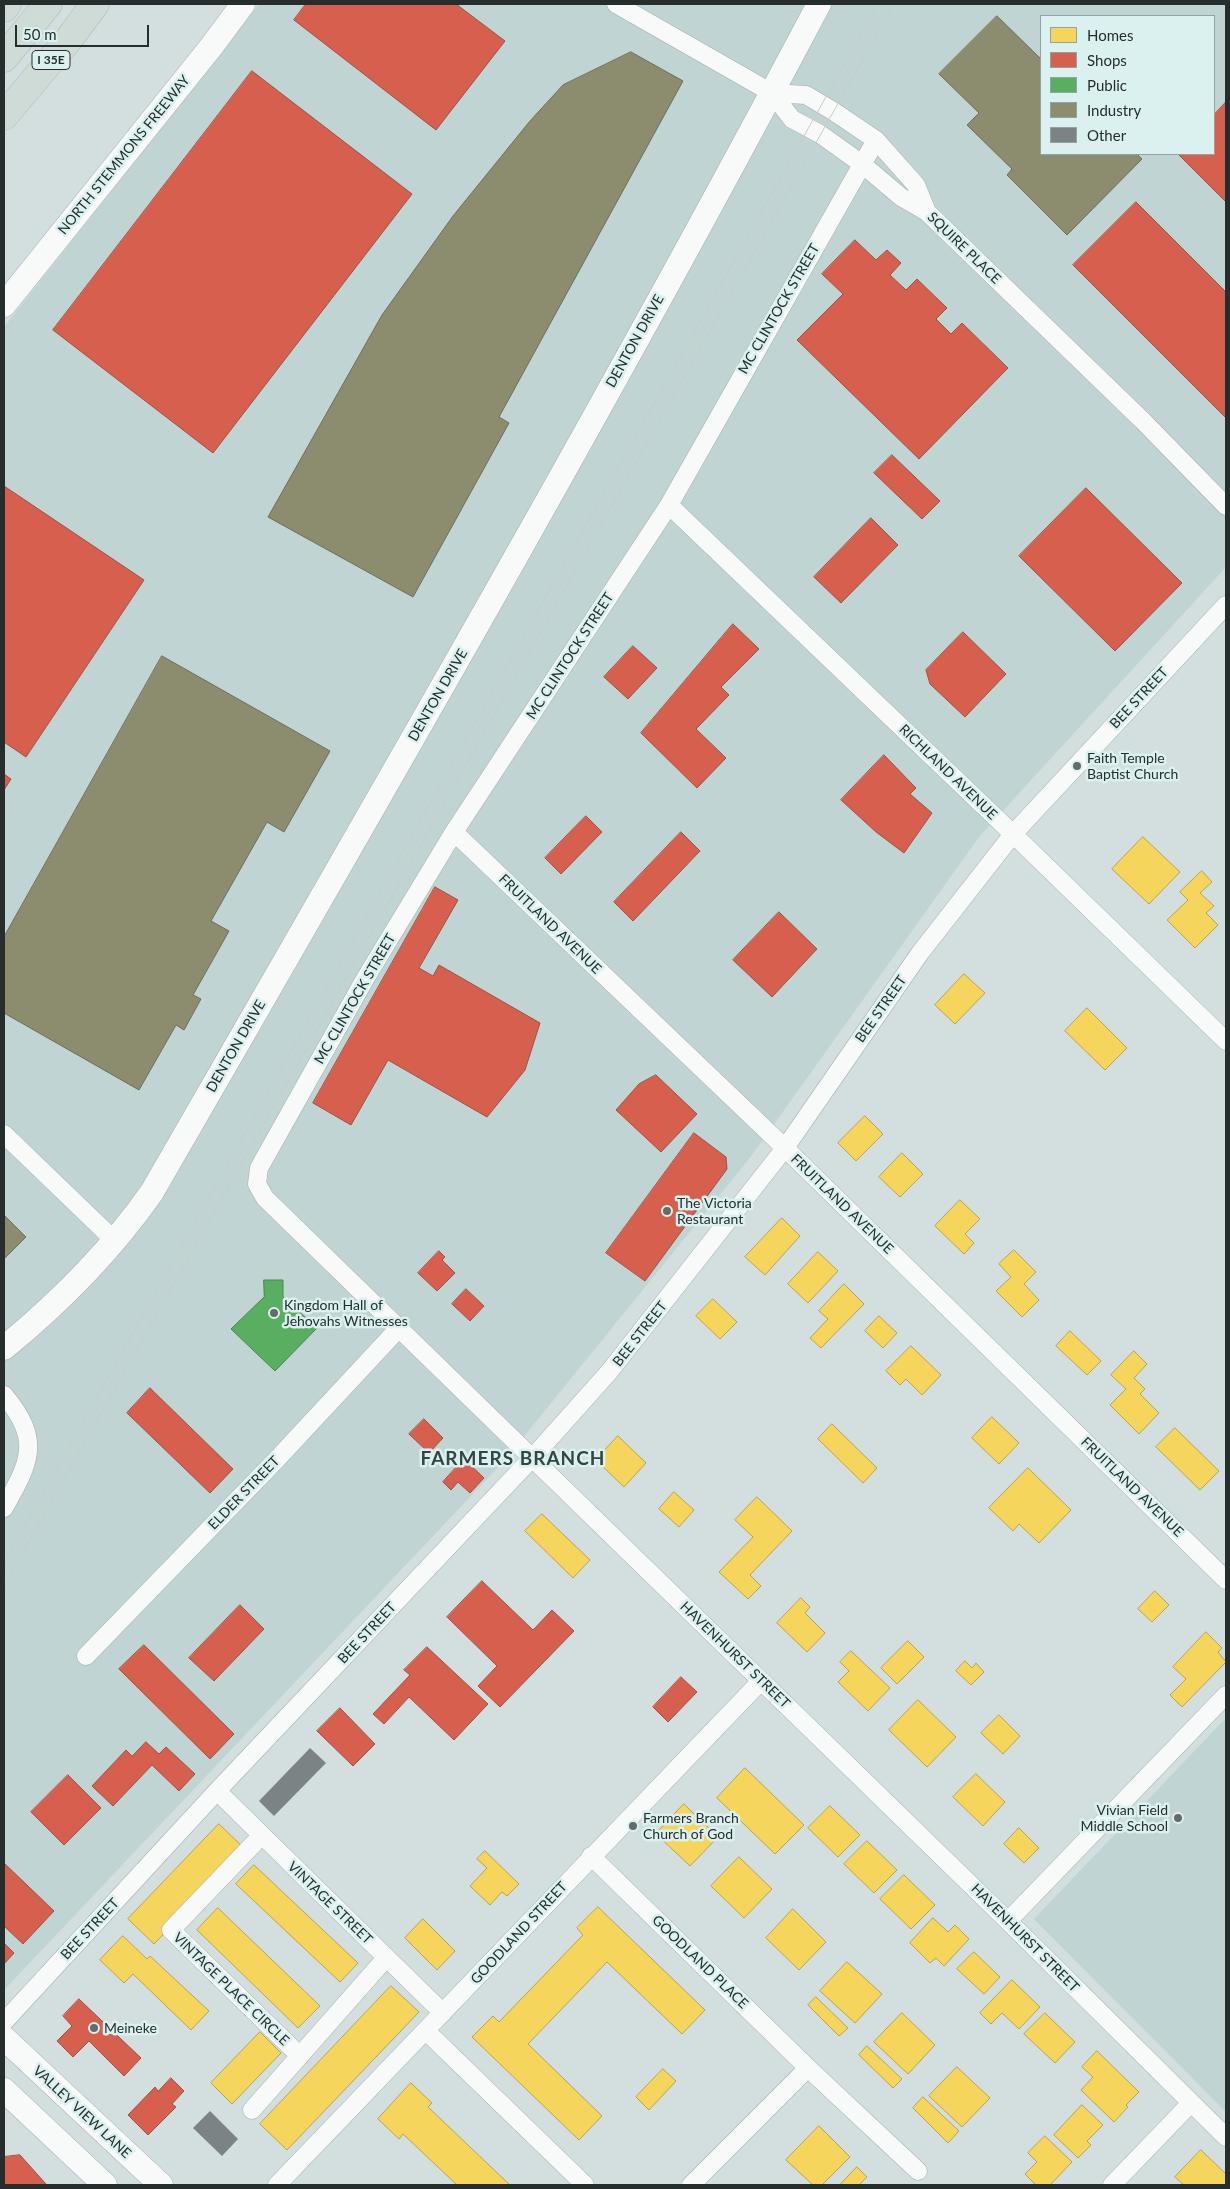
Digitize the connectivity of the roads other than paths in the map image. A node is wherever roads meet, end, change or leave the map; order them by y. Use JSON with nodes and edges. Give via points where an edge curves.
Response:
{"nodes":[{"id":1,"x":7,"y":4,"type":"edge"},
{"id":2,"x":48,"y":4,"type":"edge"},
{"id":3,"x":96,"y":4,"type":"edge"},
{"id":4,"x":243,"y":4,"type":"edge"},
{"id":5,"x":616,"y":4,"type":"edge"},
{"id":6,"x":819,"y":4,"type":"edge"},
{"id":7,"x":4,"y":8,"type":"edge"},
{"id":8,"x":4,"y":58,"type":"edge"},
{"id":9,"x":772,"y":93,"type":"junction"},
{"id":10,"x":4,"y":116,"type":"edge"},
{"id":11,"x":876,"y":140,"type":"junction"},
{"id":12,"x":862,"y":164,"type":"junction"},
{"id":13,"x":927,"y":212,"type":"junction"},
{"id":14,"x":4,"y":305,"type":"edge"},
{"id":15,"x":669,"y":505,"type":"junction"},
{"id":16,"x":1226,"y":506,"type":"edge"},
{"id":17,"x":1226,"y":605,"type":"edge"},
{"id":18,"x":454,"y":832,"type":"junction"},
{"id":19,"x":1013,"y":834,"type":"junction"},
{"id":20,"x":1226,"y":1041,"type":"edge"},
{"id":21,"x":4,"y":1134,"type":"edge"},
{"id":22,"x":785,"y":1148,"type":"junction"},
{"id":23,"x":259,"y":1168,"type":"joint"},
{"id":24,"x":115,"y":1241,"type":"junction"},
{"id":25,"x":399,"y":1328,"type":"junction"},
{"id":26,"x":4,"y":1348,"type":"edge"},
{"id":27,"x":4,"y":1395,"type":"edge"},
{"id":28,"x":533,"y":1458,"type":"junction"},
{"id":29,"x":4,"y":1508,"type":"edge"},
{"id":30,"x":1226,"y":1580,"type":"edge"},
{"id":31,"x":86,"y":1656,"type":"dead end"},
{"id":32,"x":760,"y":1680,"type":"junction"},
{"id":33,"x":1226,"y":1695,"type":"edge"},
{"id":34,"x":218,"y":1792,"type":"junction"},
{"id":35,"x":262,"y":1835,"type":"junction"},
{"id":36,"x":591,"y":1856,"type":"junction"},
{"id":37,"x":1008,"y":1921,"type":"junction"},
{"id":38,"x":386,"y":1958,"type":"junction"},
{"id":39,"x":443,"y":2013,"type":"junction"},
{"id":40,"x":4,"y":2022,"type":"edge"},
{"id":41,"x":426,"y":2031,"type":"junction"},
{"id":42,"x":4,"y":2038,"type":"edge"},
{"id":43,"x":300,"y":2056,"type":"junction"},
{"id":44,"x":808,"y":2068,"type":"junction"},
{"id":45,"x":4,"y":2090,"type":"edge"},
{"id":46,"x":1191,"y":2103,"type":"junction"},
{"id":47,"x":252,"y":2110,"type":"dead end"},
{"id":48,"x":1226,"y":2137,"type":"edge"},
{"id":49,"x":918,"y":2171,"type":"dead end"},
{"id":50,"x":105,"y":2185,"type":"edge"},
{"id":51,"x":161,"y":2185,"type":"edge"},
{"id":52,"x":277,"y":2185,"type":"edge"},
{"id":53,"x":585,"y":2185,"type":"edge"},
{"id":54,"x":691,"y":2185,"type":"edge"},
{"id":55,"x":1112,"y":2185,"type":"edge"}],
"edges":[{"from":1,"to":7,"type":"highway"},
{"from":2,"to":8,"type":"highway"},
{"from":3,"to":10,"type":"highway","number":"I 35E"},
{"from":4,"to":14,"type":"street","name":"NORTH STEMMONS FREEWAY"},
{"from":5,"to":9,"type":"street","name":"SQUIRE PLACE"},
{"from":6,"to":9,"type":"street","name":"DENTON DRIVE"},
{"from":9,"to":11,"type":"street","via":[[806,95]]},
{"from":9,"to":12,"type":"street","name":"SQUIRE PLACE","via":[[792,119],[820,134]]},
{"from":9,"to":24,"type":"street","name":"DENTON DRIVE","via":[[463,652],[152,1192]]},
{"from":11,"to":12,"type":"street","name":"MC CLINTOCK STREET"},
{"from":11,"to":13,"type":"street","via":[[916,185]]},
{"from":12,"to":13,"type":"street","name":"SQUIRE PLACE","via":[[901,197]]},
{"from":12,"to":15,"type":"street","name":"MC CLINTOCK STREET"},
{"from":13,"to":16,"type":"street","name":"SQUIRE PLACE"},
{"from":15,"to":18,"type":"street","name":"MC CLINTOCK STREET"},
{"from":15,"to":19,"type":"street","name":"RICHLAND AVENUE"},
{"from":17,"to":19,"type":"street","name":"BEE STREET"},
{"from":18,"to":22,"type":"street","name":"FRUITLAND AVENUE"},
{"from":18,"to":23,"type":"street","name":"MC CLINTOCK STREET","via":[[365,979]]},
{"from":19,"to":20,"type":"street","name":"RICHLAND AVENUE"},
{"from":19,"to":22,"type":"street","name":"BEE STREET","via":[[920,954]]},
{"from":21,"to":24,"type":"street"},
{"from":22,"to":28,"type":"street","name":"BEE STREET","via":[[609,1372]]},
{"from":22,"to":30,"type":"street","name":"FRUITLAND AVENUE"},
{"from":23,"to":25,"type":"street","name":"HAVENHURST STREET","via":[[257,1184],[264,1198]]},
{"from":24,"to":26,"type":"street","name":"DENTON DRIVE","via":[[64,1297]]},
{"from":25,"to":28,"type":"street","name":"HAVENHURST STREET"},
{"from":25,"to":31,"type":"street","name":"ELDER STREET"},
{"from":27,"to":29,"type":"street","via":[[22,1421],[28,1443],[28,1461]]},
{"from":28,"to":32,"type":"street","name":"HAVENHURST STREET"},
{"from":28,"to":34,"type":"street","name":"BEE STREET"},
{"from":32,"to":36,"type":"street","name":"GOODLAND STREET"},
{"from":32,"to":37,"type":"street","name":"HAVENHURST STREET"},
{"from":33,"to":37,"type":"street"},
{"from":34,"to":35,"type":"street","name":"VINTAGE STREET"},
{"from":34,"to":40,"type":"street","name":"BEE STREET"},
{"from":35,"to":38,"type":"street","name":"VINTAGE STREET"},
{"from":35,"to":43,"type":"street","name":"VINTAGE PLACE CIRCLE","via":[[170,1930]]},
{"from":36,"to":39,"type":"street","name":"GOODLAND STREET"},
{"from":36,"to":44,"type":"street","name":"GOODLAND PLACE"},
{"from":37,"to":46,"type":"street","name":"HAVENHURST STREET"},
{"from":38,"to":39,"type":"street","name":"VINTAGE STREET"},
{"from":38,"to":43,"type":"street","name":"VINTAGE PLACE CIRCLE"},
{"from":39,"to":41,"type":"street","name":"GOODLAND STREET"},
{"from":41,"to":52,"type":"street","name":"GOODLAND STREET"},
{"from":41,"to":53,"type":"street"},
{"from":42,"to":51,"type":"street","name":"VALLEY VIEW LANE"},
{"from":43,"to":47,"type":"street","name":"VINTAGE PLACE CIRCLE"},
{"from":44,"to":49,"type":"street","name":"GOODLAND PLACE"},
{"from":44,"to":54,"type":"street"},
{"from":45,"to":50,"type":"street"},
{"from":46,"to":48,"type":"street","name":"HAVENHURST STREET"},
{"from":46,"to":55,"type":"street"}]}
